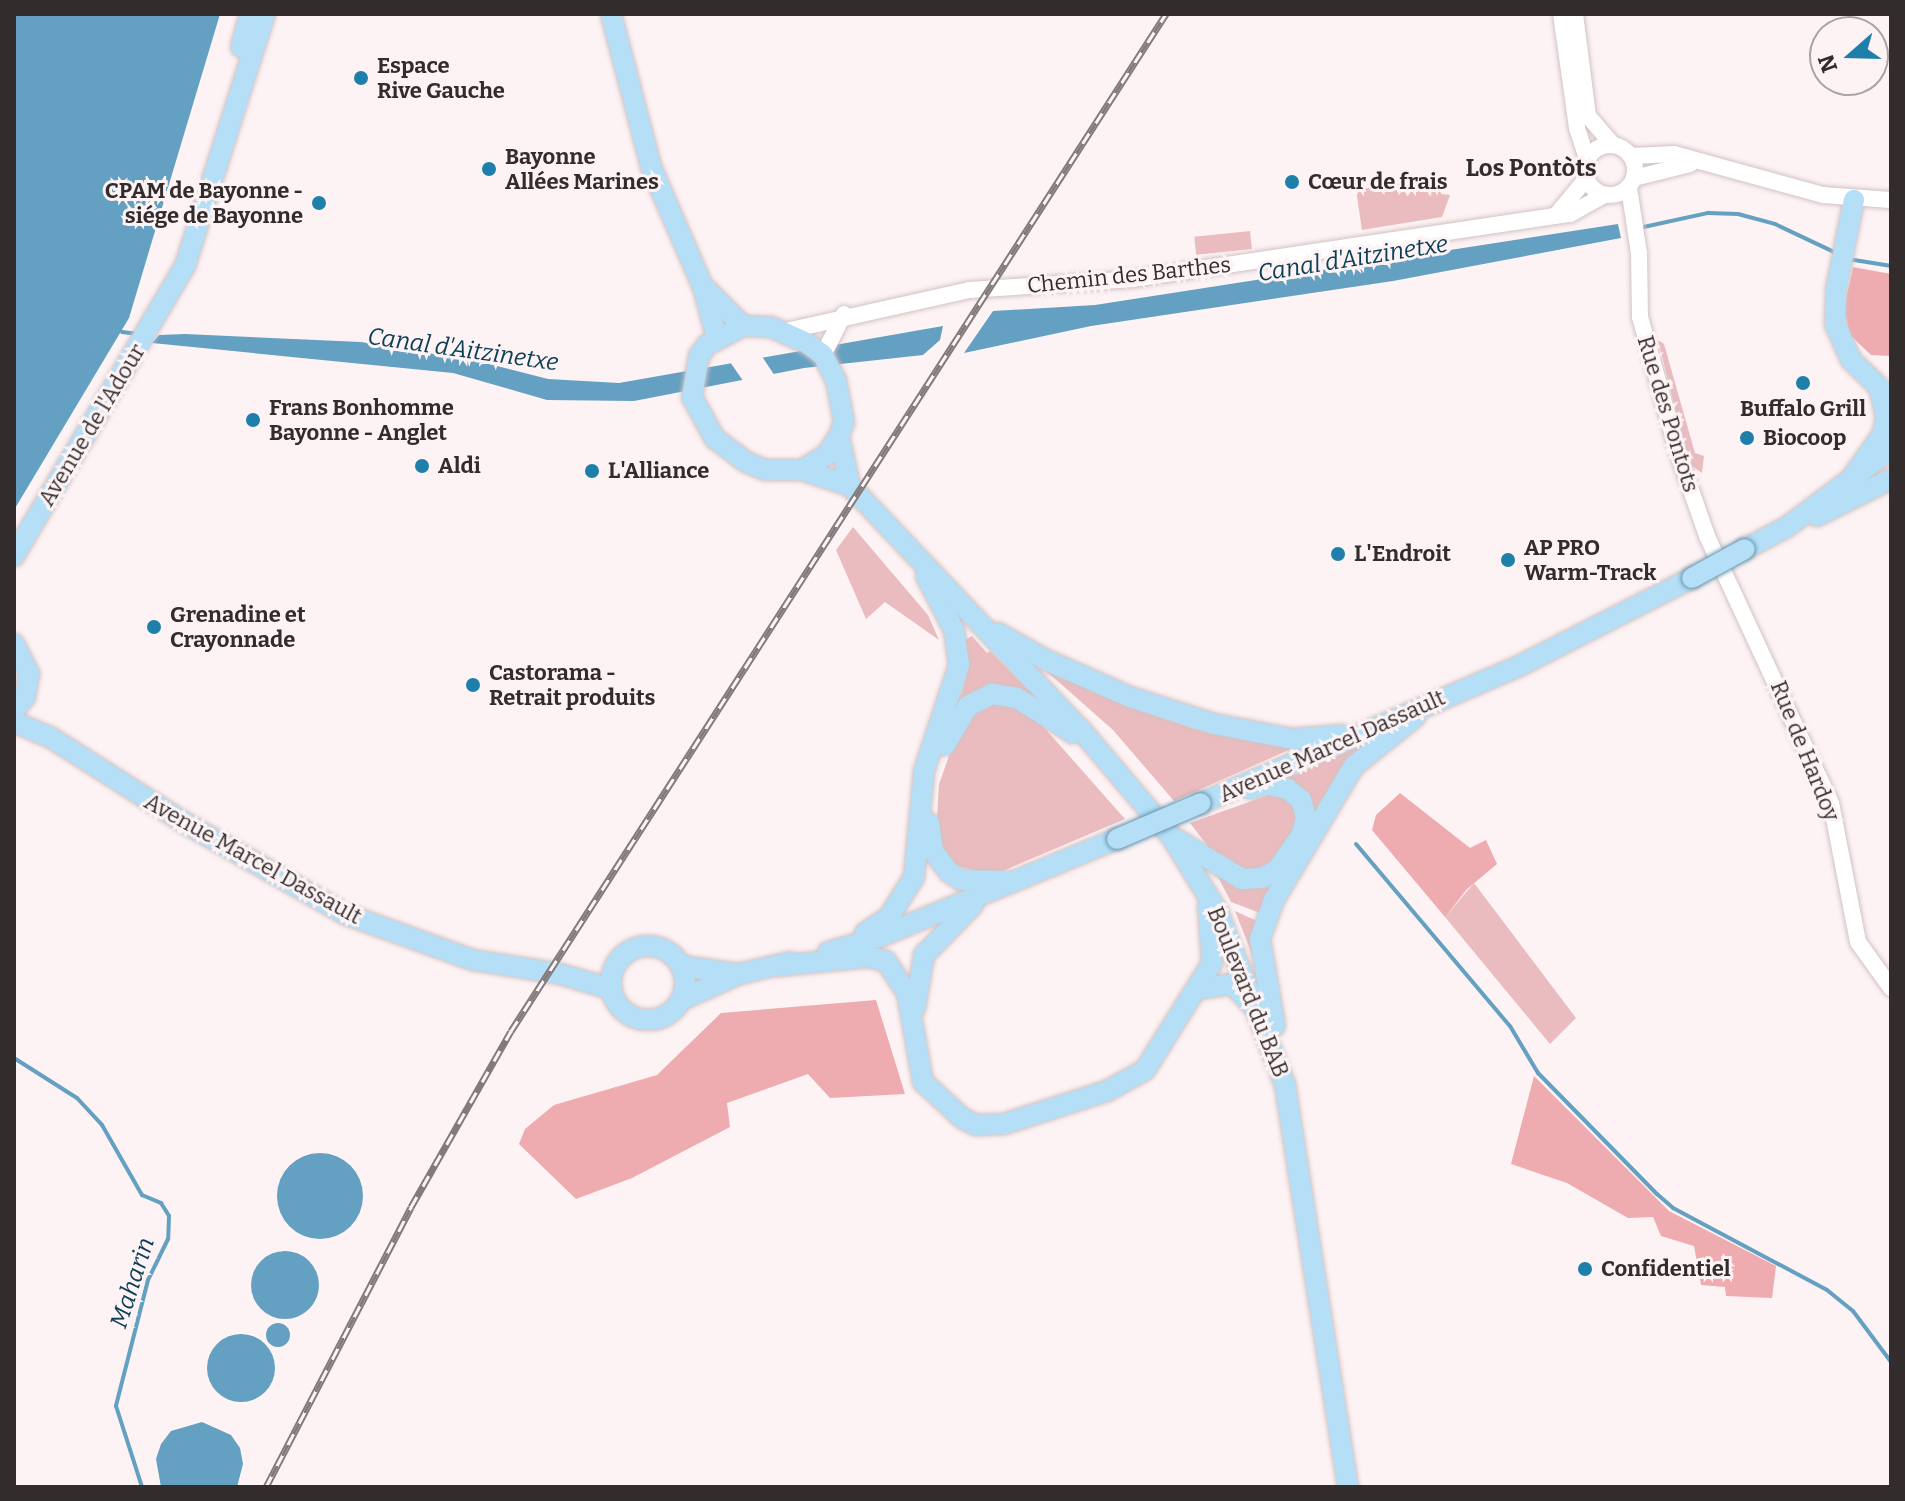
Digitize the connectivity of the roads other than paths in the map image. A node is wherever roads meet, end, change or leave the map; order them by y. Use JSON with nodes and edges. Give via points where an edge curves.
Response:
{"nodes":[{"id":1,"x":250,"y":14,"type":"edge"},
{"id":2,"x":265,"y":14,"type":"edge"},
{"id":3,"x":611,"y":14,"type":"edge"},
{"id":4,"x":1561,"y":14,"type":"edge"},
{"id":5,"x":1575,"y":14,"type":"edge"},
{"id":6,"x":1613,"y":145,"type":"junction"},
{"id":7,"x":1631,"y":156,"type":"junction"},
{"id":8,"x":1587,"y":159,"type":"junction"},
{"id":9,"x":1698,"y":163,"type":"junction"},
{"id":10,"x":1586,"y":179,"type":"junction"},
{"id":11,"x":1632,"y":183,"type":"junction"},
{"id":12,"x":1608,"y":195,"type":"junction"},
{"id":13,"x":1854,"y":200,"type":"junction"},
{"id":14,"x":1891,"y":200,"type":"edge"},
{"id":15,"x":1631,"y":213,"type":"junction"},
{"id":16,"x":1557,"y":214,"type":"junction"},
{"id":17,"x":703,"y":287,"type":"junction"},
{"id":18,"x":171,"y":288,"type":"junction"},
{"id":19,"x":844,"y":314,"type":"junction"},
{"id":20,"x":743,"y":326,"type":"junction"},
{"id":21,"x":786,"y":331,"type":"junction"},
{"id":22,"x":717,"y":339,"type":"junction"},
{"id":23,"x":823,"y":355,"type":"junction"},
{"id":24,"x":1860,"y":368,"type":"junction"},
{"id":25,"x":1891,"y":376,"type":"edge"},
{"id":26,"x":839,"y":436,"type":"junction"},
{"id":27,"x":1891,"y":449,"type":"edge"},
{"id":28,"x":802,"y":470,"type":"junction"},
{"id":29,"x":1891,"y":479,"type":"edge"},
{"id":30,"x":1848,"y":483,"type":"junction"},
{"id":31,"x":850,"y":486,"type":"junction"},
{"id":32,"x":1787,"y":527,"type":"junction"},
{"id":33,"x":14,"y":556,"type":"edge"},
{"id":34,"x":917,"y":558,"type":"junction"},
{"id":35,"x":1741,"y":605,"type":"joint"},
{"id":36,"x":979,"y":621,"type":"junction"},
{"id":37,"x":14,"y":644,"type":"edge"},
{"id":38,"x":1440,"y":699,"type":"junction"},
{"id":39,"x":20,"y":703,"type":"edge"},
{"id":40,"x":14,"y":722,"type":"edge"},
{"id":41,"x":1357,"y":734,"type":"junction"},
{"id":42,"x":50,"y":737,"type":"junction"},
{"id":43,"x":1098,"y":749,"type":"junction"},
{"id":44,"x":1201,"y":803,"type":"junction"},
{"id":45,"x":1171,"y":836,"type":"junction"},
{"id":46,"x":1019,"y":881,"type":"junction"},
{"id":47,"x":1206,"y":890,"type":"junction"},
{"id":48,"x":985,"y":895,"type":"junction"},
{"id":49,"x":844,"y":947,"type":"junction"},
{"id":50,"x":616,"y":963,"type":"junction"},
{"id":51,"x":682,"y":966,"type":"junction"},
{"id":52,"x":777,"y":966,"type":"junction"},
{"id":53,"x":554,"y":973,"type":"junction"},
{"id":54,"x":739,"y":974,"type":"junction"},
{"id":55,"x":1891,"y":988,"type":"edge"},
{"id":56,"x":611,"y":989,"type":"junction"},
{"id":57,"x":1197,"y":989,"type":"junction"},
{"id":58,"x":681,"y":1000,"type":"junction"},
{"id":59,"x":1262,"y":1015,"type":"junction"},
{"id":60,"x":913,"y":1024,"type":"junction"},
{"id":61,"x":1285,"y":1085,"type":"junction"},
{"id":62,"x":1348,"y":1487,"type":"edge"}],
"edges":[{"from":1,"to":18,"type":"main road"},
{"from":2,"to":18,"type":"main road","via":[[185,266]]},
{"from":3,"to":17,"type":"main road","via":[[651,167]]},
{"from":4,"to":8,"type":"street","via":[[1577,128]]},
{"from":5,"to":6,"type":"street","via":[[1588,116]]},
{"from":6,"to":7,"type":"street"},
{"from":6,"to":8,"type":"street","via":[[1600,147]]},
{"from":7,"to":9,"type":"street","via":[[1674,154]]},
{"from":7,"to":11,"type":"street"},
{"from":8,"to":10,"type":"street"},
{"from":9,"to":11,"type":"street","via":[[1669,165]]},
{"from":9,"to":13,"type":"street"},
{"from":10,"to":12,"type":"street"},
{"from":10,"to":16,"type":"street"},
{"from":11,"to":12,"type":"street"},
{"from":11,"to":15,"type":"street","name":"Rue des Pontots"},
{"from":12,"to":15,"type":"street"},
{"from":12,"to":16,"type":"street","name":"Chemin des Barthes","via":[[1583,209]]},
{"from":13,"to":14,"type":"street"},
{"from":13,"to":24,"type":"main road","via":[[1835,324],[1840,342]]},
{"from":15,"to":35,"type":"street","name":"Rue des Pontots","via":[[1638,304],[1650,358],[1693,499]]},
{"from":16,"to":19,"type":"street","name":"Chemin des Barthes","via":[[1133,279],[969,290]]},
{"from":17,"to":20,"type":"main road"},
{"from":17,"to":22,"type":"main road"},
{"from":18,"to":33,"type":"main road","name":"Avenue de l'Adour"},
{"from":19,"to":21,"type":"street","name":"Chemin des Barthes"},
{"from":19,"to":23,"type":"street"},
{"from":20,"to":21,"type":"main road"},
{"from":20,"to":22,"type":"main road"},
{"from":21,"to":23,"type":"main road"},
{"from":22,"to":28,"type":"main road","via":[[699,356],[692,374],[692,397],[715,439],[765,470]]},
{"from":23,"to":26,"type":"main road","via":[[836,380],[844,422]]},
{"from":24,"to":25,"type":"main road"},
{"from":24,"to":30,"type":"main road","via":[[1879,387],[1886,417],[1883,434]]},
{"from":26,"to":28,"type":"main road","via":[[826,455]]},
{"from":26,"to":31,"type":"main road"},
{"from":27,"to":30,"type":"main road","name":"Avenue Marcel Dassault"},
{"from":28,"to":31,"type":"main road","name":"Boulevard du BAB"},
{"from":29,"to":32,"type":"main road"},
{"from":30,"to":32,"type":"main road","name":"Avenue Marcel Dassault"},
{"from":31,"to":34,"type":"main road","name":"Boulevard du BAB"},
{"from":32,"to":38,"type":"main road","name":"Avenue Marcel Dassault","bridge":true,"via":[[1600,628]]},
{"from":34,"to":36,"type":"main road","name":"Boulevard du BAB"},
{"from":34,"to":49,"type":"main road","via":[[954,630],[959,665],[924,771],[911,886],[889,917]]},
{"from":35,"to":55,"type":"street","name":"Rue de Hardoy","via":[[1831,803],[1858,942]]},
{"from":36,"to":41,"type":"main road","via":[[1069,670],[1214,724],[1293,739]]},
{"from":36,"to":43,"type":"main road","name":"Boulevard du BAB"},
{"from":37,"to":39,"type":"main road","via":[[29,674]]},
{"from":38,"to":41,"type":"main road","name":"Avenue Marcel Dassault"},
{"from":38,"to":61,"type":"main road","via":[[1354,766],[1265,921],[1260,939]]},
{"from":39,"to":42,"type":"main road","name":"Avenue Marcel Dassault"},
{"from":40,"to":42,"type":"main road","name":"Avenue Marcel Dassault"},
{"from":41,"to":44,"type":"main road","name":"Avenue Marcel Dassault"},
{"from":42,"to":53,"type":"main road","name":"Avenue Marcel Dassault","via":[[185,823],[345,914],[473,960]]},
{"from":43,"to":45,"type":"main road","name":"Boulevard du BAB"},
{"from":43,"to":46,"type":"main road","via":[[1017,698],[992,694],[958,718],[934,777],[929,807],[933,851],[961,880]]},
{"from":44,"to":45,"type":"main road","via":[[1267,784],[1288,789],[1301,800],[1306,817],[1283,861],[1262,878],[1242,879]]},
{"from":44,"to":46,"type":"main road","name":"Avenue Marcel Dassault","bridge":true},
{"from":45,"to":47,"type":"main road","name":"Boulevard du BAB"},
{"from":46,"to":48,"type":"main road","name":"Avenue Marcel Dassault"},
{"from":47,"to":57,"type":"main road","via":[[1214,954]]},
{"from":47,"to":59,"type":"main road","name":"Boulevard du BAB"},
{"from":48,"to":49,"type":"main road","name":"Avenue Marcel Dassault"},
{"from":48,"to":60,"type":"main road","via":[[924,955]]},
{"from":49,"to":52,"type":"main road","name":"Avenue Marcel Dassault"},
{"from":50,"to":51,"type":"main road","via":[[627,951],[648,945],[669,952]]},
{"from":50,"to":53,"type":"main road","name":"Avenue Marcel Dassault"},
{"from":50,"to":56,"type":"main road"},
{"from":51,"to":54,"type":"main road","name":"Avenue Marcel Dassault"},
{"from":51,"to":58,"type":"main road"},
{"from":52,"to":54,"type":"main road","name":"Avenue Marcel Dassault"},
{"from":52,"to":60,"type":"main road","via":[[868,957],[886,961],[901,976]]},
{"from":53,"to":56,"type":"main road","name":"Avenue Marcel Dassault"},
{"from":54,"to":58,"type":"main road","name":"Avenue Marcel Dassault"},
{"from":56,"to":58,"type":"main road","via":[[619,1007],[643,1020],[664,1017]]},
{"from":57,"to":59,"type":"main road","via":[[1232,984]]},
{"from":57,"to":60,"type":"main road","via":[[1159,1054],[1131,1080],[1004,1124],[976,1125],[946,1107],[923,1082]]},
{"from":59,"to":61,"type":"main road","name":"Boulevard du BAB"},
{"from":61,"to":62,"type":"main road","name":"Boulevard du BAB"}]}
